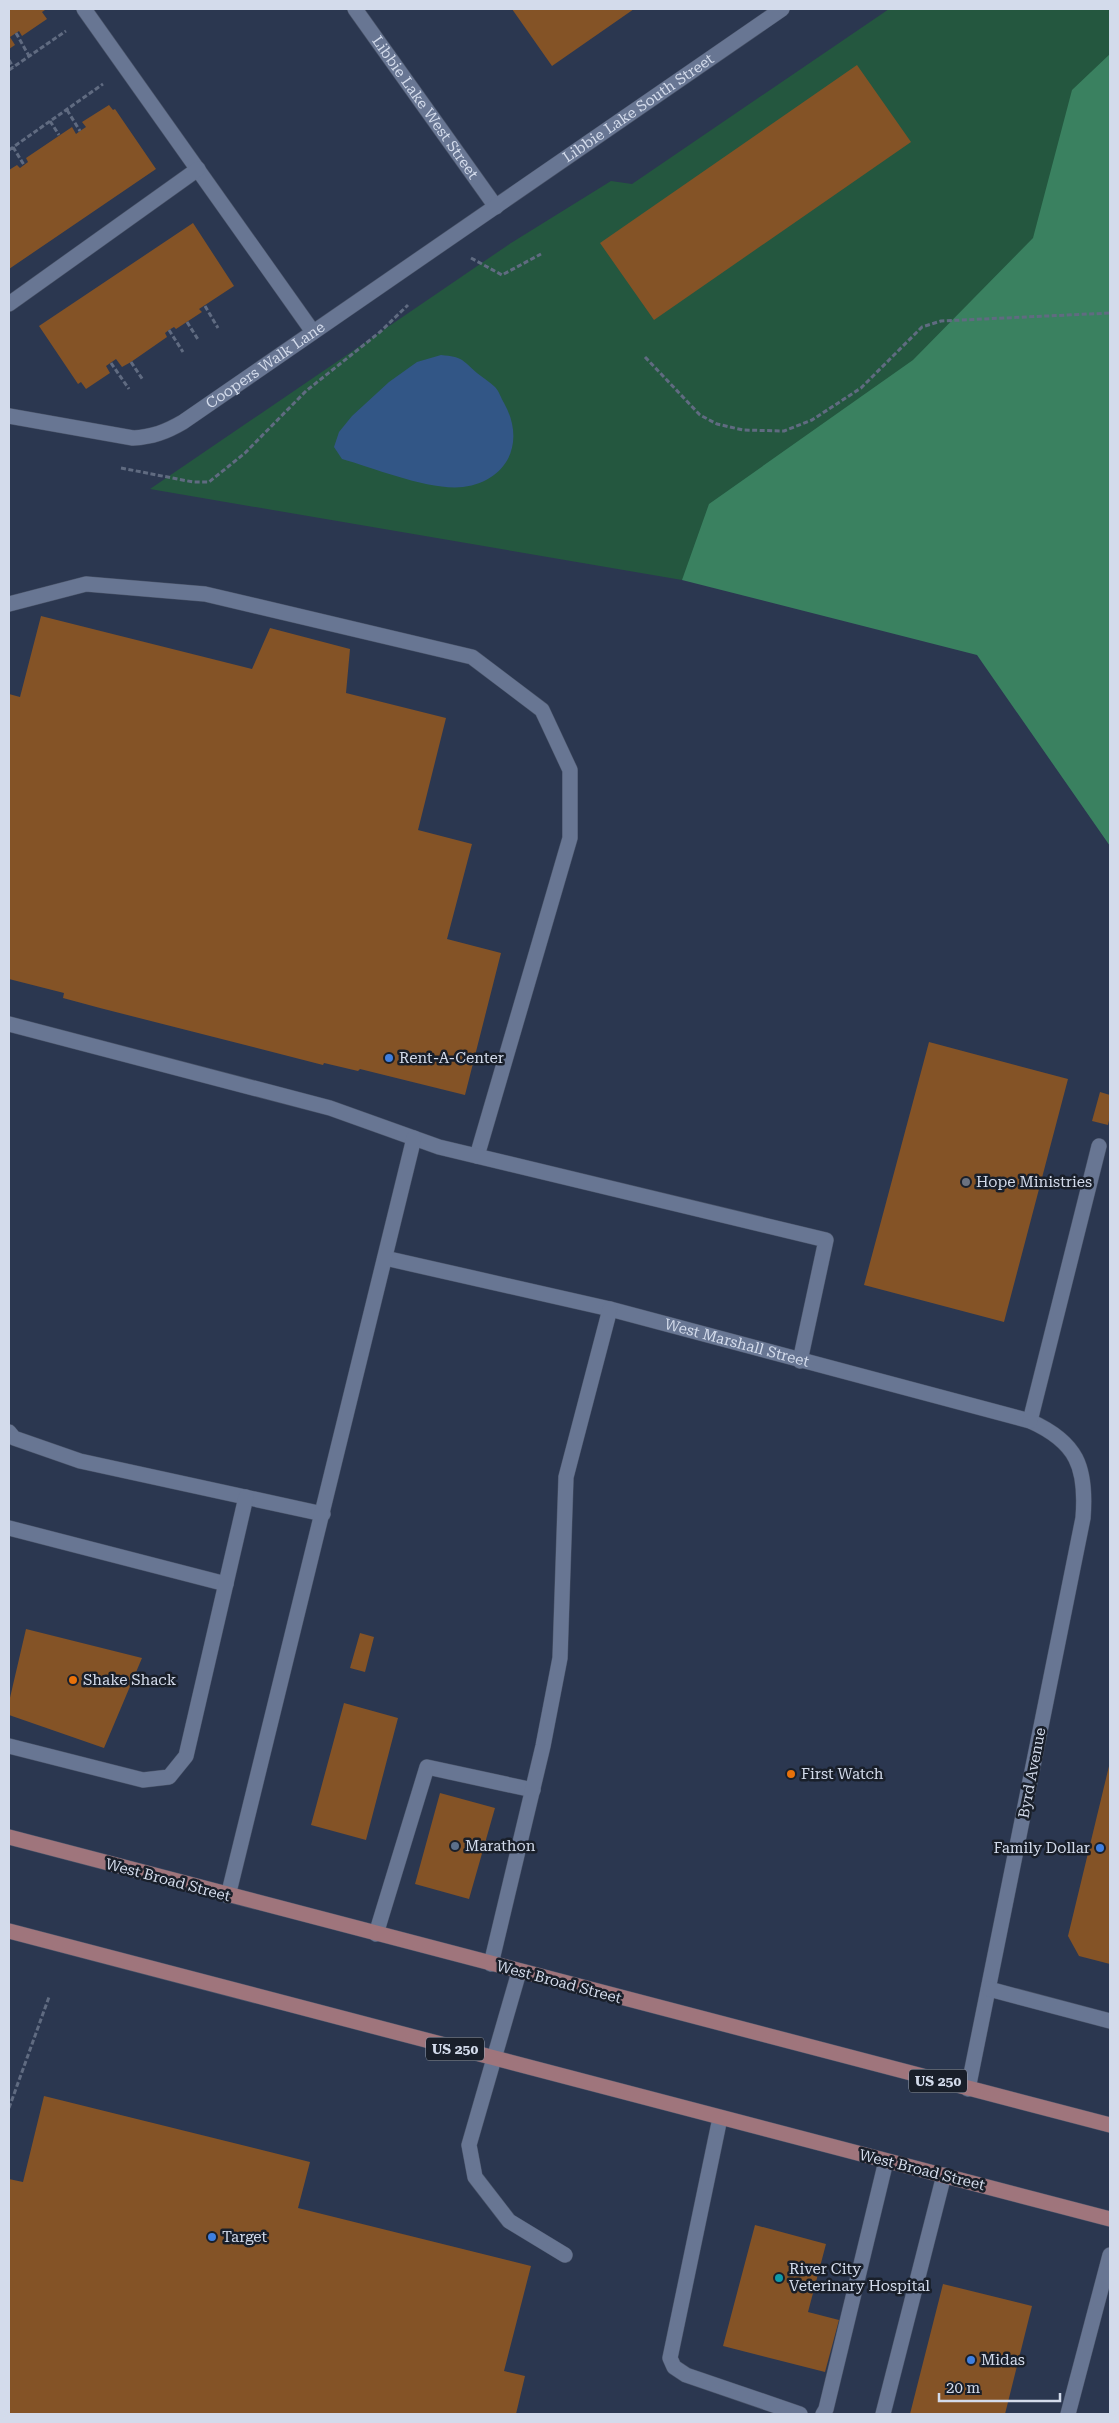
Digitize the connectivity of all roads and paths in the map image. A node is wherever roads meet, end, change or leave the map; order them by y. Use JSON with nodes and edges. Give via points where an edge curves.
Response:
{"nodes":[{"id":1,"x":355,"y":9,"type":"edge"},
{"id":2,"x":782,"y":9,"type":"edge"},
{"id":3,"x":87,"y":12,"type":"edge"},
{"id":4,"x":16,"y":33,"type":"dead end"},
{"id":5,"x":29,"y":56,"type":"junction"},
{"id":6,"x":9,"y":60,"type":"edge"},
{"id":7,"x":13,"y":67,"type":"junction"},
{"id":8,"x":126,"y":68,"type":"junction"},
{"id":9,"x":9,"y":70,"type":"edge"},
{"id":10,"x":67,"y":110,"type":"junction"},
{"id":11,"x":50,"y":121,"type":"junction"},
{"id":12,"x":80,"y":131,"type":"dead end"},
{"id":13,"x":59,"y":135,"type":"dead end"},
{"id":14,"x":13,"y":147,"type":"junction"},
{"id":15,"x":9,"y":150,"type":"edge"},
{"id":16,"x":24,"y":165,"type":"dead end"},
{"id":17,"x":198,"y":169,"type":"junction"},
{"id":18,"x":496,"y":207,"type":"junction"},
{"id":19,"x":9,"y":304,"type":"edge"},
{"id":20,"x":205,"y":306,"type":"dead end"},
{"id":21,"x":1110,"y":313,"type":"edge"},
{"id":22,"x":187,"y":322,"type":"dead end"},
{"id":23,"x":218,"y":328,"type":"dead end"},
{"id":24,"x":169,"y":330,"type":"dead end"},
{"id":25,"x":313,"y":332,"type":"junction"},
{"id":26,"x":200,"y":341,"type":"dead end"},
{"id":27,"x":183,"y":352,"type":"dead end"},
{"id":28,"x":645,"y":357,"type":"dead end"},
{"id":29,"x":131,"y":362,"type":"dead end"},
{"id":30,"x":111,"y":363,"type":"dead end"},
{"id":31,"x":143,"y":380,"type":"dead end"},
{"id":32,"x":129,"y":389,"type":"dead end"},
{"id":33,"x":9,"y":415,"type":"edge"},
{"id":34,"x":9,"y":604,"type":"edge"},
{"id":35,"x":9,"y":1024,"type":"edge"},
{"id":36,"x":414,"y":1138,"type":"junction"},
{"id":37,"x":1099,"y":1146,"type":"dead end"},
{"id":38,"x":477,"y":1156,"type":"junction"},
{"id":39,"x":385,"y":1258,"type":"junction"},
{"id":40,"x":610,"y":1309,"type":"junction"},
{"id":41,"x":800,"y":1361,"type":"junction"},
{"id":42,"x":1030,"y":1421,"type":"junction"},
{"id":43,"x":11,"y":1439,"type":"edge"},
{"id":44,"x":1077,"y":1458,"type":"joint"},
{"id":45,"x":246,"y":1497,"type":"junction"},
{"id":46,"x":323,"y":1514,"type":"junction"},
{"id":47,"x":9,"y":1528,"type":"edge"},
{"id":48,"x":226,"y":1584,"type":"junction"},
{"id":49,"x":9,"y":1746,"type":"edge"},
{"id":50,"x":533,"y":1790,"type":"junction"},
{"id":51,"x":9,"y":1837,"type":"edge"},
{"id":52,"x":228,"y":1896,"type":"junction"},
{"id":53,"x":9,"y":1931,"type":"edge"},
{"id":54,"x":376,"y":1934,"type":"junction"},
{"id":55,"x":491,"y":1964,"type":"junction"},
{"id":56,"x":519,"y":1972,"type":"junction"},
{"id":57,"x":989,"y":1990,"type":"junction"},
{"id":58,"x":49,"y":1997,"type":"dead end"},
{"id":59,"x":1110,"y":2021,"type":"edge"},
{"id":60,"x":494,"y":2059,"type":"junction"},
{"id":61,"x":968,"y":2089,"type":"junction"},
{"id":62,"x":9,"y":2108,"type":"edge"},
{"id":63,"x":720,"y":2118,"type":"junction"},
{"id":64,"x":1110,"y":2126,"type":"edge"},
{"id":65,"x":886,"y":2161,"type":"junction"},
{"id":66,"x":944,"y":2175,"type":"junction"},
{"id":67,"x":1110,"y":2219,"type":"edge"},
{"id":68,"x":565,"y":2255,"type":"dead end"},
{"id":69,"x":1110,"y":2255,"type":"edge"},
{"id":70,"x":800,"y":2414,"type":"edge"},
{"id":71,"x":822,"y":2414,"type":"edge"},
{"id":72,"x":883,"y":2414,"type":"edge"},
{"id":73,"x":1068,"y":2414,"type":"edge"}],
"edges":[{"from":1,"to":18,"type":"street","name":"Libbie Lake West Street"},
{"from":2,"to":18,"type":"street","name":"Libbie Lake South Street"},
{"from":3,"to":5,"type":"path"},
{"from":3,"to":8,"type":"street"},
{"from":4,"to":5,"type":"path"},
{"from":5,"to":7,"type":"path"},
{"from":6,"to":7,"type":"path"},
{"from":7,"to":9,"type":"path"},
{"from":8,"to":10,"type":"path"},
{"from":8,"to":17,"type":"street"},
{"from":10,"to":11,"type":"path"},
{"from":10,"to":12,"type":"path"},
{"from":11,"to":13,"type":"path"},
{"from":11,"to":14,"type":"path"},
{"from":14,"to":15,"type":"path"},
{"from":14,"to":16,"type":"path"},
{"from":17,"to":19,"type":"street"},
{"from":17,"to":25,"type":"street"},
{"from":18,"to":25,"type":"street","name":"Coopers Walk Lane"},
{"from":20,"to":23,"type":"path"},
{"from":21,"to":28,"type":"path","via":[[941,321],[922,328],[861,388],[812,420],[784,431],[743,430],[717,424],[700,415]]},
{"from":22,"to":26,"type":"path"},
{"from":24,"to":27,"type":"path"},
{"from":25,"to":33,"type":"street","name":"Coopers Walk Lane","via":[[183,422],[152,437],[115,436]]},
{"from":29,"to":31,"type":"path"},
{"from":30,"to":32,"type":"path"},
{"from":34,"to":38,"type":"street","via":[[86,584],[205,594],[472,657],[542,710],[570,770],[570,838]]},
{"from":35,"to":36,"type":"street","via":[[330,1108]]},
{"from":36,"to":38,"type":"street"},
{"from":36,"to":39,"type":"street"},
{"from":37,"to":42,"type":"street"},
{"from":38,"to":41,"type":"street","via":[[826,1240]]},
{"from":39,"to":40,"type":"street","name":"West Marshall Street"},
{"from":39,"to":46,"type":"street"},
{"from":40,"to":41,"type":"street","name":"West Marshall Street"},
{"from":40,"to":50,"type":"street","via":[[566,1477],[560,1658]]},
{"from":41,"to":42,"type":"street","name":"West Marshall Street"},
{"from":42,"to":44,"type":"street","name":"West Marshall Street","via":[[1050,1430]]},
{"from":43,"to":45,"type":"street","via":[[80,1460]]},
{"from":44,"to":57,"type":"street","name":"Byrd Avenue","via":[[1085,1495],[1083,1518]]},
{"from":45,"to":46,"type":"street"},
{"from":45,"to":48,"type":"street"},
{"from":46,"to":52,"type":"street"},
{"from":47,"to":48,"type":"street"},
{"from":48,"to":49,"type":"street","via":[[186,1756],[169,1777],[143,1780]]},
{"from":50,"to":54,"type":"street","via":[[427,1767]]},
{"from":50,"to":55,"type":"street"},
{"from":51,"to":52,"type":"main road","name":"West Broad Street","number":"US 250"},
{"from":52,"to":54,"type":"main road","name":"West Broad Street","number":"US 250"},
{"from":53,"to":60,"type":"main road","name":"West Broad Street","number":"US 250"},
{"from":54,"to":55,"type":"main road","name":"West Broad Street","number":"US 250"},
{"from":55,"to":56,"type":"main road","name":"West Broad Street","number":"US 250"},
{"from":56,"to":60,"type":"street"},
{"from":56,"to":61,"type":"main road","name":"West Broad Street","number":"US 250"},
{"from":57,"to":59,"type":"street"},
{"from":57,"to":61,"type":"street","name":"Byrd Avenue"},
{"from":58,"to":62,"type":"path"},
{"from":60,"to":63,"type":"main road","name":"West Broad Street","number":"US 250"},
{"from":60,"to":68,"type":"street","via":[[469,2146],[475,2176],[510,2221]]},
{"from":61,"to":64,"type":"main road","name":"West Broad Street","number":"US 250"},
{"from":63,"to":65,"type":"main road","name":"West Broad Street","number":"US 250"},
{"from":63,"to":70,"type":"street","via":[[670,2358],[674,2367],[686,2375]]},
{"from":65,"to":66,"type":"main road","name":"West Broad Street","number":"US 250"},
{"from":65,"to":71,"type":"street","via":[[826,2410]]},
{"from":66,"to":67,"type":"main road","name":"West Broad Street","number":"US 250"},
{"from":66,"to":72,"type":"street"},
{"from":69,"to":73,"type":"street"}]}
